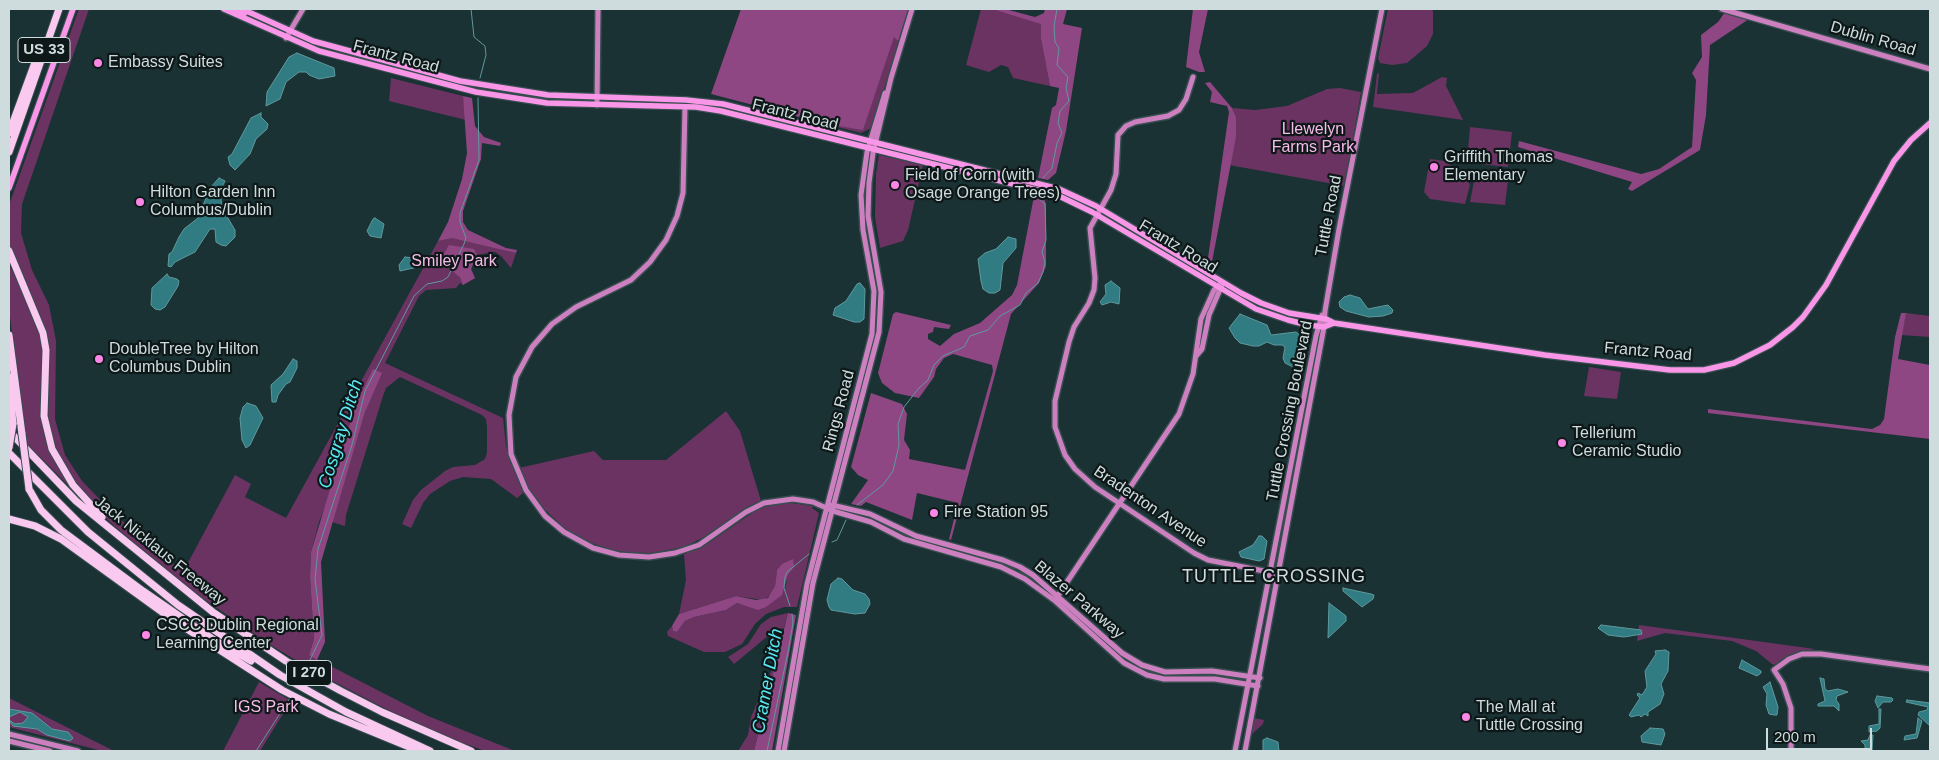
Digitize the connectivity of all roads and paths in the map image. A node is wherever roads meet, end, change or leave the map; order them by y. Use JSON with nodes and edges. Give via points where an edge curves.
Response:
{"nodes":[{"id":1,"x":58,"y":9,"type":"edge"},
{"id":2,"x":73,"y":9,"type":"edge"},
{"id":3,"x":227,"y":9,"type":"edge"},
{"id":4,"x":235,"y":9,"type":"edge"},
{"id":5,"x":242,"y":9,"type":"edge"},
{"id":6,"x":303,"y":9,"type":"edge"},
{"id":7,"x":598,"y":9,"type":"edge"},
{"id":8,"x":912,"y":9,"type":"edge"},
{"id":9,"x":1382,"y":9,"type":"edge"},
{"id":10,"x":1722,"y":9,"type":"edge"},
{"id":11,"x":266,"y":21,"type":"junction"},
{"id":12,"x":254,"y":23,"type":"junction"},
{"id":13,"x":290,"y":32,"type":"junction"},
{"id":14,"x":286,"y":38,"type":"junction"},
{"id":15,"x":313,"y":41,"type":"junction"},
{"id":16,"x":34,"y":63,"type":"junction"},
{"id":17,"x":1930,"y":69,"type":"edge"},
{"id":18,"x":1192,"y":78,"type":"dead end"},
{"id":19,"x":544,"y":95,"type":"junction"},
{"id":20,"x":597,"y":98,"type":"junction"},
{"id":21,"x":686,"y":100,"type":"junction"},
{"id":22,"x":535,"y":101,"type":"junction"},
{"id":23,"x":720,"y":104,"type":"junction"},
{"id":24,"x":597,"y":105,"type":"junction"},
{"id":25,"x":655,"y":106,"type":"junction"},
{"id":26,"x":685,"y":107,"type":"junction"},
{"id":27,"x":9,"y":122,"type":"edge"},
{"id":28,"x":1930,"y":123,"type":"edge"},
{"id":29,"x":9,"y":133,"type":"edge"},
{"id":30,"x":873,"y":141,"type":"junction"},
{"id":31,"x":871,"y":148,"type":"junction"},
{"id":32,"x":9,"y":152,"type":"edge"},
{"id":33,"x":9,"y":188,"type":"edge"},
{"id":34,"x":1100,"y":208,"type":"junction"},
{"id":35,"x":1096,"y":214,"type":"junction"},
{"id":36,"x":9,"y":252,"type":"edge"},
{"id":37,"x":1223,"y":282,"type":"junction"},
{"id":38,"x":1219,"y":288,"type":"junction"},
{"id":39,"x":1325,"y":311,"type":"joint"},
{"id":40,"x":1322,"y":322,"type":"junction"},
{"id":41,"x":9,"y":335,"type":"edge"},
{"id":42,"x":9,"y":377,"type":"edge"},
{"id":43,"x":9,"y":431,"type":"edge"},
{"id":44,"x":9,"y":448,"type":"edge"},
{"id":45,"x":9,"y":453,"type":"edge"},
{"id":46,"x":1121,"y":504,"type":"junction"},
{"id":47,"x":826,"y":506,"type":"junction"},
{"id":48,"x":834,"y":508,"type":"junction"},
{"id":49,"x":9,"y":519,"type":"edge"},
{"id":50,"x":132,"y":548,"type":"junction"},
{"id":51,"x":1271,"y":573,"type":"junction"},
{"id":52,"x":1279,"y":574,"type":"junction"},
{"id":53,"x":1058,"y":595,"type":"junction"},
{"id":54,"x":1054,"y":600,"type":"junction"},
{"id":55,"x":1930,"y":669,"type":"edge"},
{"id":56,"x":1251,"y":676,"type":"junction"},
{"id":57,"x":1260,"y":678,"type":"junction"},
{"id":58,"x":1249,"y":684,"type":"junction"},
{"id":59,"x":1258,"y":686,"type":"junction"},
{"id":60,"x":307,"y":690,"type":"junction"},
{"id":61,"x":9,"y":734,"type":"edge"},
{"id":62,"x":9,"y":741,"type":"edge"},
{"id":63,"x":50,"y":751,"type":"edge"},
{"id":64,"x":78,"y":751,"type":"edge"},
{"id":65,"x":419,"y":751,"type":"edge"},
{"id":66,"x":430,"y":751,"type":"edge"},
{"id":67,"x":471,"y":751,"type":"edge"},
{"id":68,"x":778,"y":751,"type":"edge"},
{"id":69,"x":784,"y":751,"type":"edge"},
{"id":70,"x":1235,"y":751,"type":"edge"},
{"id":71,"x":1246,"y":751,"type":"edge"},
{"id":72,"x":1791,"y":751,"type":"edge"}],
"edges":[{"from":1,"to":16,"type":"highway"},
{"from":1,"to":32,"type":"highway","number":"US 33"},
{"from":2,"to":33,"type":"main road","number":"US 33"},
{"from":3,"to":12,"type":"main road","name":"Frantz Road"},
{"from":4,"to":11,"type":"main road"},
{"from":5,"to":11,"type":"main road","name":"Frantz Road"},
{"from":6,"to":13,"type":"street"},
{"from":7,"to":20,"type":"street"},
{"from":8,"to":30,"type":"street","name":"Rings Road"},
{"from":9,"to":39,"type":"street","name":"Tuttle Road"},
{"from":10,"to":17,"type":"street","name":"Dublin Road"},
{"from":11,"to":13,"type":"main road","name":"Frantz Road"},
{"from":12,"to":13,"type":"main road"},
{"from":12,"to":14,"type":"main road","name":"Frantz Road"},
{"from":13,"to":14,"type":"street"},
{"from":13,"to":15,"type":"main road","name":"Frantz Road"},
{"from":14,"to":15,"type":"main road"},
{"from":14,"to":22,"type":"main road","name":"Frantz Road","via":[[328,54],[476,92]]},
{"from":15,"to":19,"type":"main road","name":"Frantz Road","via":[[484,86]]},
{"from":16,"to":27,"type":"highway"},
{"from":16,"to":29,"type":"highway"},
{"from":18,"to":34,"type":"street","name":"Bradenton Avenue","via":[[1179,110],[1168,116],[1135,122],[1118,135],[1116,174]]},
{"from":19,"to":20,"type":"main road","name":"Frantz Road"},
{"from":19,"to":22,"type":"main road"},
{"from":20,"to":21,"type":"main road","name":"Frantz Road"},
{"from":20,"to":24,"type":"street"},
{"from":21,"to":23,"type":"main road","name":"Frantz Road"},
{"from":21,"to":25,"type":"main road"},
{"from":22,"to":24,"type":"main road","name":"Frantz Road"},
{"from":23,"to":26,"type":"main road","via":[[690,104]]},
{"from":23,"to":30,"type":"main road","name":"Frantz Road"},
{"from":24,"to":25,"type":"main road","name":"Frantz Road"},
{"from":25,"to":26,"type":"main road","name":"Frantz Road"},
{"from":26,"to":31,"type":"main road","name":"Frantz Road","via":[[731,113]]},
{"from":26,"to":47,"type":"street","name":"Blazer Parkway","via":[[683,193],[678,216],[666,240],[631,280],[558,319],[537,340],[521,365],[511,393],[508,425],[510,449],[517,472],[535,504],[564,532],[593,548],[626,556],[660,556],[692,548],[754,507],[772,501],[800,499]]},
{"from":28,"to":40,"type":"main road","name":"Frantz Road","via":[[1894,161],[1826,285],[1803,317],[1770,345],[1734,362],[1704,370],[1662,369]]},
{"from":30,"to":31,"type":"street","name":"Rings Road"},
{"from":30,"to":34,"type":"main road","name":"Frantz Road","via":[[1059,188]]},
{"from":31,"to":35,"type":"main road","name":"Frantz Road","via":[[1057,195]]},
{"from":31,"to":47,"type":"street","name":"Rings Road","via":[[860,198],[874,291],[872,334]]},
{"from":31,"to":48,"type":"street","name":"Rings Road","via":[[868,216],[881,292],[879,332]]},
{"from":34,"to":35,"type":"street","name":"Bradenton Avenue"},
{"from":34,"to":37,"type":"main road","name":"Frantz Road"},
{"from":35,"to":38,"type":"main road","name":"Frantz Road"},
{"from":35,"to":46,"type":"street","name":"Bradenton Avenue","via":[[1090,232],[1094,290],[1071,333],[1056,392],[1054,416],[1059,441],[1075,469]]},
{"from":36,"to":50,"type":"highway","via":[[43,333],[46,350],[44,416],[52,449],[73,485]]},
{"from":37,"to":38,"type":"street"},
{"from":37,"to":40,"type":"main road","name":"Frantz Road","via":[[1274,309]]},
{"from":38,"to":40,"type":"main road","name":"Frantz Road","via":[[1274,316]]},
{"from":38,"to":46,"type":"street","via":[[1179,414]]},
{"from":39,"to":40,"type":"street","name":"Tuttle Crossing Boulevard"},
{"from":40,"to":51,"type":"street","name":"Tuttle Crossing Boulevard"},
{"from":40,"to":52,"type":"street","name":"Tuttle Crossing Boulevard"},
{"from":41,"to":60,"type":"highway","bridge":true,"via":[[29,489],[42,510],[143,591],[211,638]]},
{"from":42,"to":44,"type":"highway","bridge":true,"via":[[13,424]]},
{"from":43,"to":50,"type":"highway","name":"Jack Nicklaus Freeway","number":"I 270","via":[[76,501]]},
{"from":45,"to":60,"type":"highway","name":"Jack Nicklaus Freeway","number":"I 270","via":[[76,521],[148,582],[240,649]]},
{"from":46,"to":51,"type":"street","name":"Bradenton Avenue","via":[[1201,557]]},
{"from":46,"to":53,"type":"street"},
{"from":47,"to":48,"type":"street","name":"Blazer Parkway"},
{"from":47,"to":68,"type":"street","name":"Rings Road","via":[[806,584]]},
{"from":48,"to":53,"type":"street","name":"Blazer Parkway","via":[[875,516],[916,536],[1003,560],[1033,575]]},
{"from":48,"to":54,"type":"street","name":"Blazer Parkway","via":[[910,541],[1001,567],[1025,578]]},
{"from":48,"to":69,"type":"street","name":"Rings Road","via":[[814,583]]},
{"from":49,"to":65,"type":"highway","via":[[35,526],[61,539],[180,625],[282,690],[329,714]]},
{"from":50,"to":67,"type":"highway","name":"Jack Nicklaus Freeway","number":"I 270","via":[[214,613],[286,661],[382,712]]},
{"from":51,"to":52,"type":"street","name":"Bradenton Avenue"},
{"from":51,"to":56,"type":"street","name":"Tuttle Crossing Boulevard"},
{"from":52,"to":57,"type":"street","name":"Tuttle Crossing Boulevard"},
{"from":53,"to":54,"type":"street"},
{"from":53,"to":56,"type":"street","name":"Blazer Parkway","via":[[1122,653],[1142,665],[1165,672],[1212,671]]},
{"from":54,"to":58,"type":"street","name":"Blazer Parkway","via":[[1115,656],[1137,671],[1164,679],[1208,678]]},
{"from":55,"to":72,"type":"street","via":[[1813,654],[1793,656],[1774,670],[1791,708]]},
{"from":56,"to":57,"type":"street","name":"Blazer Parkway"},
{"from":56,"to":58,"type":"street","name":"Tuttle Crossing Boulevard"},
{"from":57,"to":59,"type":"street","name":"Tuttle Crossing Boulevard"},
{"from":58,"to":59,"type":"street","name":"Blazer Parkway"},
{"from":58,"to":70,"type":"street","name":"Tuttle Crossing Boulevard"},
{"from":59,"to":71,"type":"street","name":"Tuttle Crossing Boulevard"},
{"from":60,"to":66,"type":"highway","name":"Jack Nicklaus Freeway","number":"I 270"},
{"from":61,"to":64,"type":"street"},
{"from":62,"to":63,"type":"street"}]}
